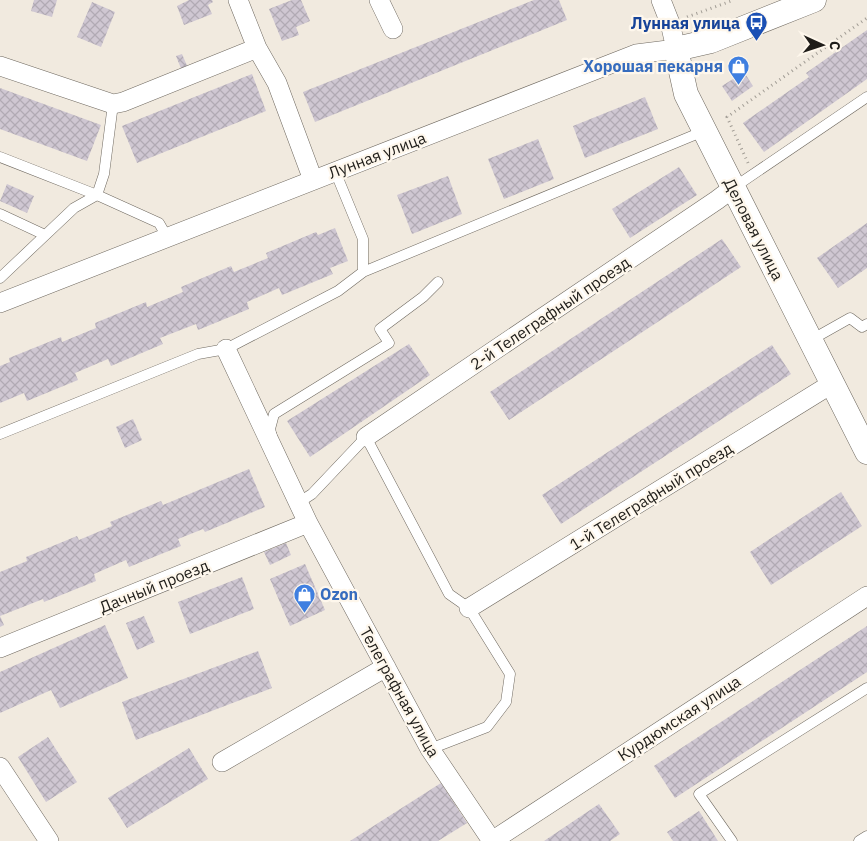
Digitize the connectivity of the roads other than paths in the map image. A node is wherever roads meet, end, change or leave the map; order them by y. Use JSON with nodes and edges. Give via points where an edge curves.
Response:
{"nodes":[{"id":1,"x":238,"y":0,"type":"edge"},
{"id":2,"x":379,"y":0,"type":"edge"},
{"id":3,"x":661,"y":0,"type":"edge"},
{"id":4,"x":814,"y":0,"type":"edge"},
{"id":5,"x":393,"y":29,"type":"dead end"},
{"id":6,"x":257,"y":48,"type":"junction"},
{"id":7,"x":676,"y":49,"type":"junction"},
{"id":8,"x":0,"y":66,"type":"edge"},
{"id":9,"x":867,"y":97,"type":"edge"},
{"id":10,"x":113,"y":104,"type":"junction"},
{"id":11,"x":704,"y":131,"type":"junction"},
{"id":12,"x":0,"y":157,"type":"edge"},
{"id":13,"x":335,"y":171,"type":"junction"},
{"id":14,"x":313,"y":180,"type":"junction"},
{"id":15,"x":733,"y":188,"type":"junction"},
{"id":16,"x":97,"y":195,"type":"junction"},
{"id":17,"x":0,"y":214,"type":"edge"},
{"id":18,"x":45,"y":235,"type":"junction"},
{"id":19,"x":167,"y":238,"type":"junction"},
{"id":20,"x":363,"y":272,"type":"junction"},
{"id":21,"x":0,"y":278,"type":"edge"},
{"id":22,"x":438,"y":282,"type":"dead end"},
{"id":23,"x":0,"y":303,"type":"edge"},
{"id":24,"x":867,"y":324,"type":"edge"},
{"id":25,"x":810,"y":340,"type":"junction"},
{"id":26,"x":226,"y":348,"type":"junction"},
{"id":27,"x":832,"y":384,"type":"junction"},
{"id":28,"x":0,"y":434,"type":"edge"},
{"id":29,"x":366,"y":437,"type":"junction"},
{"id":30,"x":867,"y":451,"type":"edge"},
{"id":31,"x":283,"y":471,"type":"junction"},
{"id":32,"x":298,"y":503,"type":"junction"},
{"id":33,"x":308,"y":523,"type":"junction"},
{"id":34,"x":867,"y":596,"type":"edge"},
{"id":35,"x":469,"y":608,"type":"junction"},
{"id":36,"x":0,"y":648,"type":"edge"},
{"id":37,"x":386,"y":666,"type":"junction"},
{"id":38,"x":867,"y":688,"type":"edge"},
{"id":39,"x":430,"y":749,"type":"junction"},
{"id":40,"x":222,"y":762,"type":"dead end"},
{"id":41,"x":0,"y":767,"type":"edge"},
{"id":42,"x":867,"y":836,"type":"edge"},
{"id":43,"x":50,"y":841,"type":"edge"},
{"id":44,"x":492,"y":841,"type":"edge"},
{"id":45,"x":732,"y":841,"type":"edge"},
{"id":46,"x":859,"y":841,"type":"edge"}],
"edges":[{"from":1,"to":6,"type":"street"},
{"from":2,"to":5,"type":"street"},
{"from":3,"to":7,"type":"street","name":"Деловая улица"},
{"from":4,"to":7,"type":"street","name":"Лунная улица","via":[[711,41]]},
{"from":6,"to":10,"type":"street"},
{"from":6,"to":14,"type":"street","via":[[277,83]]},
{"from":7,"to":11,"type":"street","name":"Деловая улица","via":[[686,94]]},
{"from":7,"to":13,"type":"street","name":"Лунная улица","via":[[636,54]]},
{"from":8,"to":10,"type":"street"},
{"from":9,"to":15,"type":"lane"},
{"from":10,"to":16,"type":"lane","via":[[104,174]]},
{"from":11,"to":15,"type":"street","name":"Деловая улица"},
{"from":11,"to":20,"type":"lane"},
{"from":12,"to":16,"type":"lane"},
{"from":13,"to":14,"type":"street","name":"Лунная улица"},
{"from":13,"to":20,"type":"lane","via":[[363,239]]},
{"from":14,"to":19,"type":"street","name":"Лунная улица"},
{"from":15,"to":25,"type":"street","name":"Деловая улица"},
{"from":15,"to":29,"type":"street","name":"2-й Телеграфный проезд"},
{"from":16,"to":18,"type":"lane","via":[[74,208]]},
{"from":16,"to":19,"type":"lane","via":[[159,223]]},
{"from":17,"to":18,"type":"lane"},
{"from":18,"to":21,"type":"lane"},
{"from":19,"to":23,"type":"street","name":"Лунная улица"},
{"from":20,"to":26,"type":"lane","via":[[338,292]]},
{"from":22,"to":31,"type":"lane","via":[[380,329],[389,343],[274,414],[270,429]]},
{"from":24,"to":25,"type":"lane","via":[[862,327],[850,318]]},
{"from":25,"to":27,"type":"street","name":"Деловая улица"},
{"from":26,"to":28,"type":"lane","via":[[198,354]]},
{"from":26,"to":31,"type":"street","name":"Телеграфная улица"},
{"from":27,"to":30,"type":"street","name":"Деловая улица"},
{"from":27,"to":35,"type":"street","name":"1-й Телеграфный проезд"},
{"from":29,"to":32,"type":"lane","via":[[312,494]]},
{"from":29,"to":35,"type":"lane","via":[[449,594]]},
{"from":31,"to":32,"type":"street","name":"Телеграфная улица"},
{"from":32,"to":33,"type":"street","name":"Телеграфная улица"},
{"from":33,"to":36,"type":"street","name":"Дачный проезд"},
{"from":33,"to":37,"type":"street","name":"Телеграфная улица"},
{"from":34,"to":44,"type":"street","name":"Курдюмская улица"},
{"from":35,"to":39,"type":"lane","via":[[510,674],[506,702],[487,726]]},
{"from":37,"to":39,"type":"street","name":"Телеграфная улица"},
{"from":37,"to":40,"type":"street"},
{"from":38,"to":45,"type":"lane","via":[[699,794]]},
{"from":39,"to":44,"type":"street","name":"Телеграфная улица"},
{"from":41,"to":43,"type":"street"},
{"from":42,"to":46,"type":"lane"}]}
